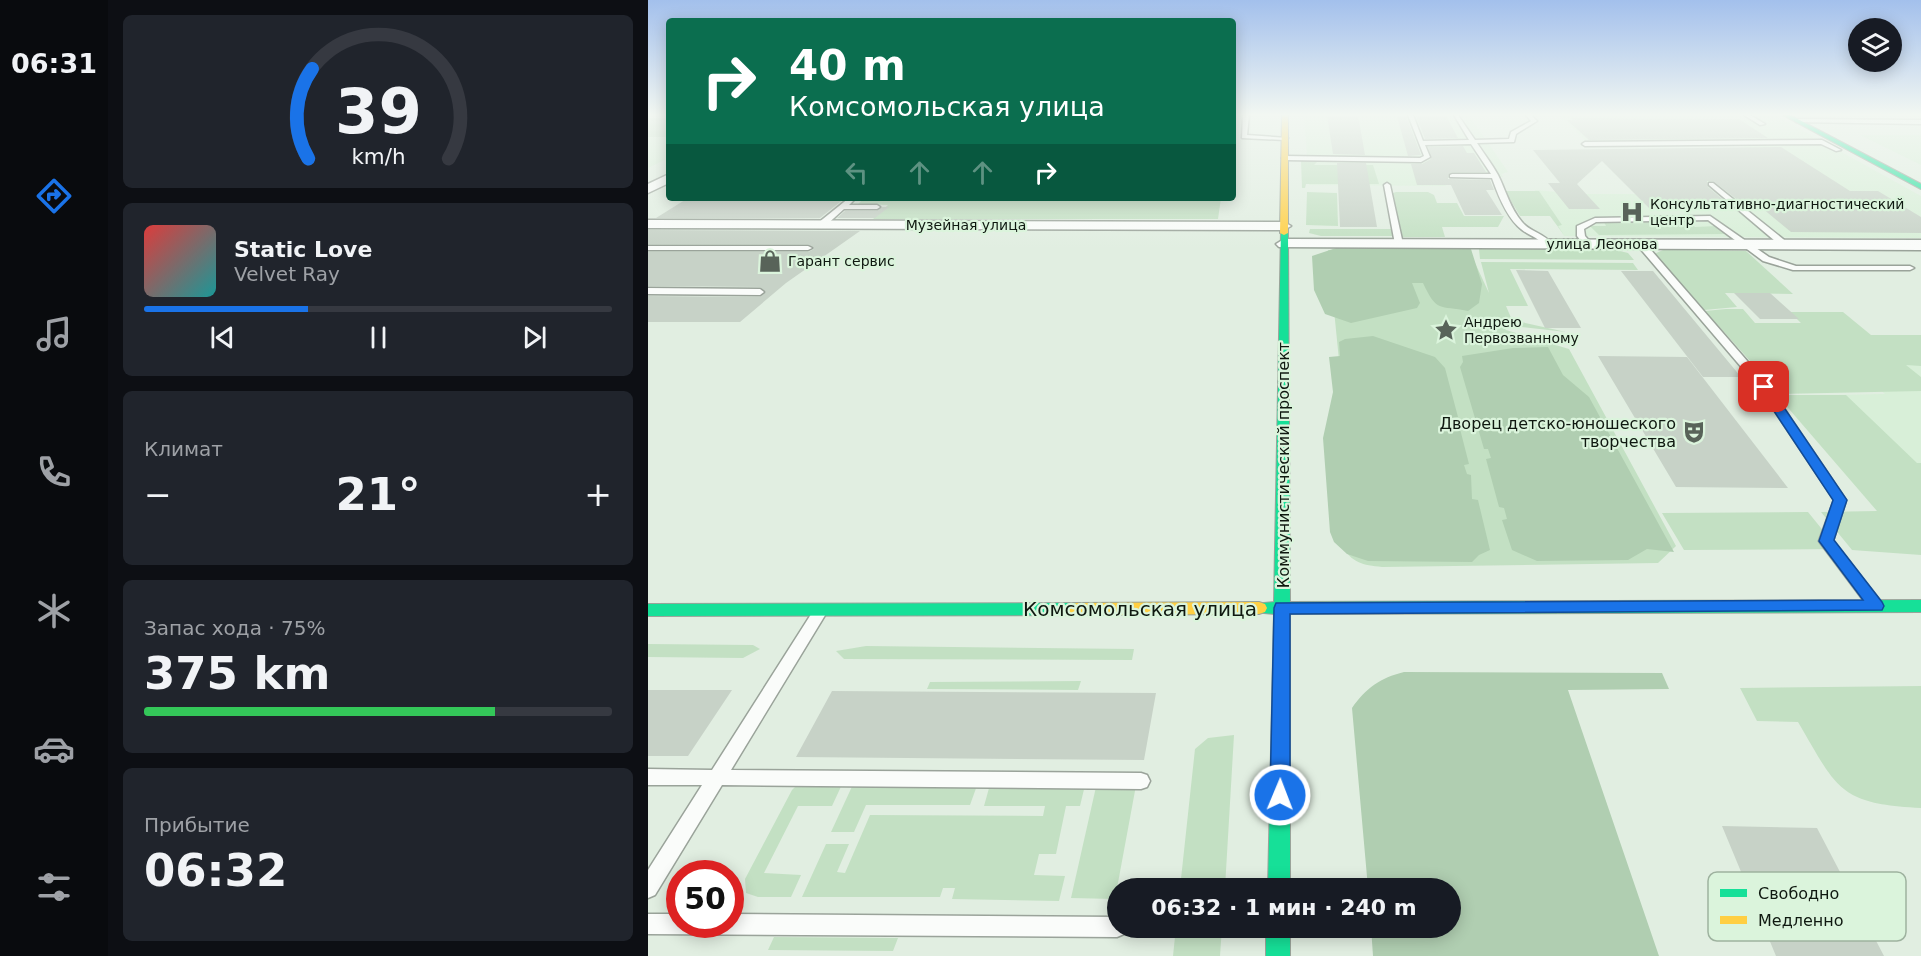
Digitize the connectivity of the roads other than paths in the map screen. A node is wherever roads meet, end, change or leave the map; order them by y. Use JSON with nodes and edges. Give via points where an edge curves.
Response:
{"nodes":[{"id":1,"x":1285,"y":160,"type":"edge"},
{"id":2,"x":1395,"y":160,"type":"edge"},
{"id":3,"x":1422,"y":160,"type":"edge"},
{"id":4,"x":1484,"y":160,"type":"edge"},
{"id":5,"x":1864,"y":160,"type":"edge"},
{"id":6,"x":1452,"y":176,"type":"dead end"},
{"id":7,"x":1495,"y":176,"type":"junction"},
{"id":8,"x":666,"y":180,"type":"edge"},
{"id":9,"x":1711,"y":184,"type":"dead end"},
{"id":10,"x":1387,"y":185,"type":"dead end"},
{"id":11,"x":1921,"y":188,"type":"edge"},
{"id":12,"x":648,"y":189,"type":"edge"},
{"id":13,"x":849,"y":201,"type":"edge"},
{"id":14,"x":842,"y":207,"type":"junction"},
{"id":15,"x":877,"y":207,"type":"dead end"},
{"id":16,"x":648,"y":224,"type":"edge"},
{"id":17,"x":821,"y":225,"type":"junction"},
{"id":18,"x":1284,"y":226,"type":"junction"},
{"id":19,"x":1284,"y":243,"type":"junction"},
{"id":20,"x":1399,"y":244,"type":"junction"},
{"id":21,"x":1548,"y":244,"type":"junction"},
{"id":22,"x":1588,"y":244,"type":"junction"},
{"id":23,"x":1641,"y":244,"type":"junction"},
{"id":24,"x":1744,"y":245,"type":"junction"},
{"id":25,"x":1785,"y":245,"type":"junction"},
{"id":26,"x":1921,"y":245,"type":"edge"},
{"id":27,"x":648,"y":248,"type":"edge"},
{"id":28,"x":808,"y":248,"type":"dead end"},
{"id":29,"x":1910,"y":268,"type":"dead end"},
{"id":30,"x":648,"y":291,"type":"edge"},
{"id":31,"x":760,"y":292,"type":"dead end"},
{"id":32,"x":1876,"y":606,"type":"junction"},
{"id":33,"x":1921,"y":606,"type":"edge"},
{"id":34,"x":1282,"y":608,"type":"junction"},
{"id":35,"x":648,"y":610,"type":"edge"},
{"id":36,"x":820,"y":611,"type":"junction"},
{"id":37,"x":648,"y":777,"type":"edge"},
{"id":38,"x":716,"y":778,"type":"junction"},
{"id":39,"x":1141,"y":780,"type":"dead end"},
{"id":40,"x":1279,"y":878,"type":"edge"},
{"id":41,"x":648,"y":888,"type":"edge"},
{"id":42,"x":648,"y":924,"type":"edge"},
{"id":43,"x":1107,"y":927,"type":"edge"},
{"id":44,"x":1278,"y":938,"type":"edge"},
{"id":45,"x":1278,"y":956,"type":"edge"}],
"edges":[{"from":1,"to":18,"type":"main road","name":"Коммунистический проспект"},
{"from":2,"to":3,"type":"lane"},
{"from":4,"to":7,"type":"lane"},
{"from":5,"to":11,"type":"main road"},
{"from":6,"to":7,"type":"lane"},
{"from":7,"to":21,"type":"lane","via":[[1522,227]]},
{"from":8,"to":12,"type":"street"},
{"from":9,"to":25,"type":"lane"},
{"from":10,"to":20,"type":"lane"},
{"from":13,"to":14,"type":"lane"},
{"from":14,"to":15,"type":"lane"},
{"from":14,"to":17,"type":"lane"},
{"from":16,"to":17,"type":"street","name":"Музейная улица"},
{"from":17,"to":18,"type":"street","name":"Музейная улица"},
{"from":18,"to":19,"type":"main road","name":"Коммунистический проспект"},
{"from":19,"to":20,"type":"street","name":"улица Леонова"},
{"from":19,"to":34,"type":"main road","name":"Коммунистический проспект"},
{"from":20,"to":21,"type":"street","name":"улица Леонова"},
{"from":21,"to":22,"type":"street","name":"улица Леонова"},
{"from":22,"to":23,"type":"street","name":"улица Леонова"},
{"from":22,"to":24,"type":"lane","via":[[1580,228],[1595,220],[1710,218]]},
{"from":23,"to":24,"type":"street","name":"улица Леонова"},
{"from":23,"to":32,"type":"lane","via":[[1764,387],[1840,500],[1826,541]]},
{"from":24,"to":25,"type":"street","name":"улица Леонова"},
{"from":24,"to":29,"type":"lane","via":[[1766,259],[1796,268]]},
{"from":25,"to":26,"type":"street","name":"улица Леонова"},
{"from":27,"to":28,"type":"lane"},
{"from":30,"to":31,"type":"lane"},
{"from":32,"to":33,"type":"main road","name":"Комсомольская улица"},
{"from":32,"to":34,"type":"main road","name":"Комсомольская улица"},
{"from":34,"to":36,"type":"main road","name":"Комсомольская улица"},
{"from":34,"to":40,"type":"main road","name":"Коммунистический проспект"},
{"from":35,"to":36,"type":"main road","name":"Комсомольская улица"},
{"from":36,"to":38,"type":"lane"},
{"from":37,"to":38,"type":"lane"},
{"from":38,"to":39,"type":"lane"},
{"from":38,"to":41,"type":"lane"},
{"from":42,"to":43,"type":"lane"},
{"from":44,"to":45,"type":"main road"}]}
